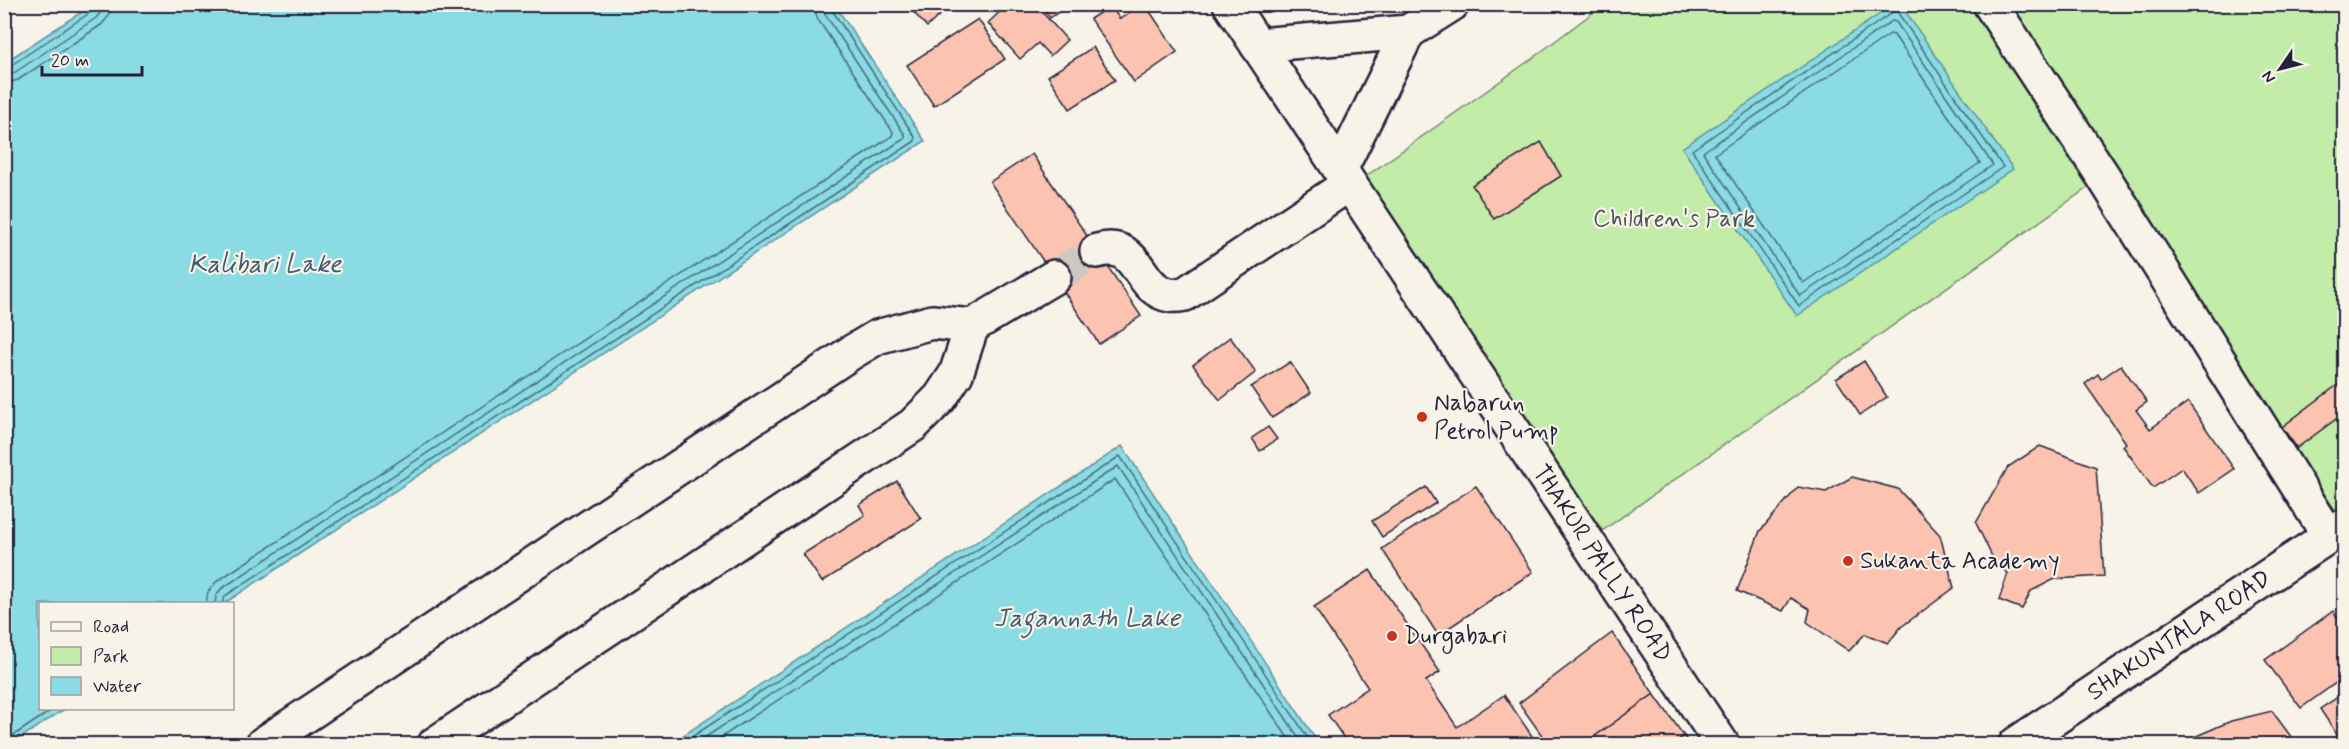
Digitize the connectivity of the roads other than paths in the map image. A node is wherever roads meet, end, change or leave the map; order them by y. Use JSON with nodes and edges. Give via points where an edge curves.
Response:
{"nodes":[{"id":1,"x":1230,"y":4,"type":"edge"},
{"id":2,"x":1452,"y":4,"type":"edge"},
{"id":3,"x":1990,"y":4,"type":"edge"},
{"id":4,"x":1408,"y":32,"type":"junction"},
{"id":5,"x":1257,"y":45,"type":"junction"},
{"id":6,"x":1345,"y":177,"type":"junction"},
{"id":7,"x":1097,"y":251,"type":"tunnel mouth"},
{"id":8,"x":1054,"y":277,"type":"tunnel mouth"},
{"id":9,"x":972,"y":327,"type":"junction"},
{"id":10,"x":2337,"y":531,"type":"edge"},
{"id":11,"x":263,"y":744,"type":"edge"},
{"id":12,"x":435,"y":744,"type":"edge"},
{"id":13,"x":1722,"y":744,"type":"edge"},
{"id":14,"x":2016,"y":744,"type":"edge"}],
"edges":[{"from":1,"to":5,"type":"street","name":"THAKUR PALLY ROAD"},
{"from":2,"to":4,"type":"street"},
{"from":3,"to":10,"type":"street"},
{"from":4,"to":5,"type":"street"},
{"from":4,"to":6,"type":"street"},
{"from":5,"to":6,"type":"street","name":"THAKUR PALLY ROAD"},
{"from":6,"to":7,"type":"street","via":[[1185,294],[1169,295],[1154,288],[1121,250]]},
{"from":6,"to":13,"type":"street","name":"THAKUR PALLY ROAD"},
{"from":8,"to":9,"type":"street"},
{"from":9,"to":11,"type":"street","via":[[932,322],[877,337]]},
{"from":9,"to":12,"type":"street","via":[[956,374],[940,398],[913,425]]},
{"from":10,"to":14,"type":"street","name":"SHAKUNTALA ROAD"}]}
